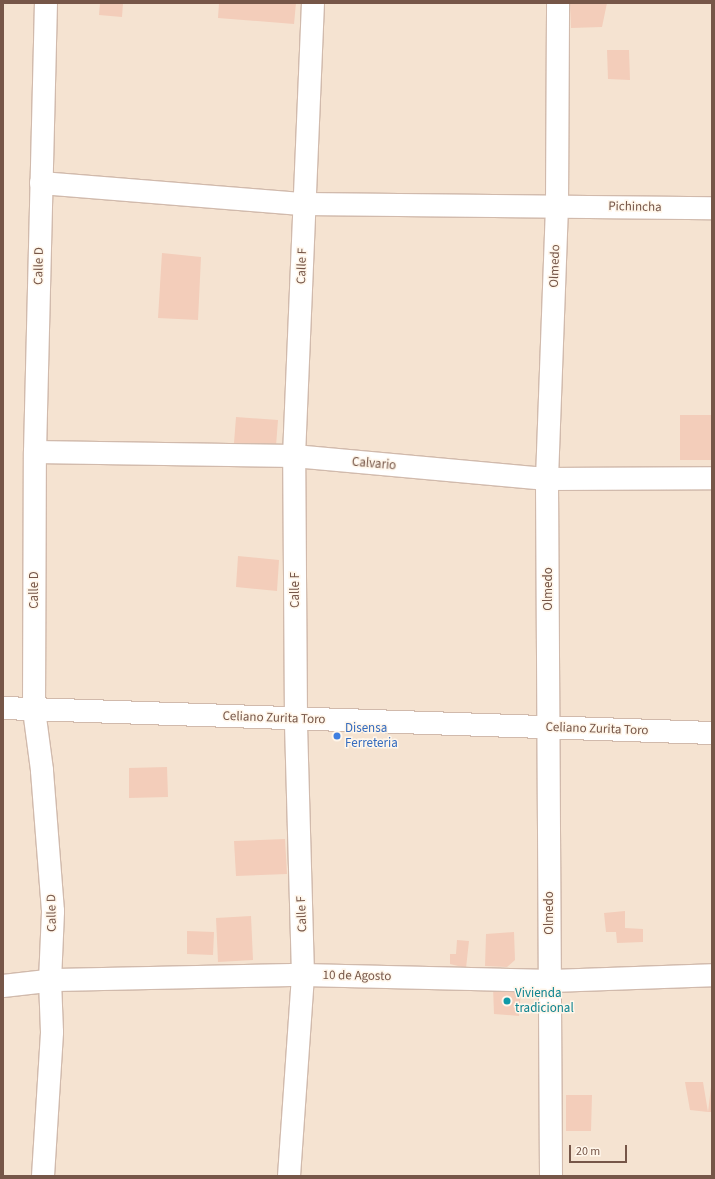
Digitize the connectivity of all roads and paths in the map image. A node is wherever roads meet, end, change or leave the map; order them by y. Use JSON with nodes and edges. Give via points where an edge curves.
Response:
{"nodes":[{"id":1,"x":46,"y":3,"type":"edge"},
{"id":2,"x":313,"y":3,"type":"edge"},
{"id":3,"x":558,"y":3,"type":"edge"},
{"id":4,"x":41,"y":183,"type":"junction"},
{"id":5,"x":304,"y":204,"type":"junction"},
{"id":6,"x":557,"y":205,"type":"junction"},
{"id":7,"x":712,"y":208,"type":"edge"},
{"id":8,"x":35,"y":452,"type":"junction"},
{"id":9,"x":294,"y":456,"type":"junction"},
{"id":10,"x":712,"y":478,"type":"edge"},
{"id":11,"x":547,"y":479,"type":"junction"},
{"id":12,"x":3,"y":708,"type":"edge"},
{"id":13,"x":34,"y":710,"type":"junction"},
{"id":14,"x":296,"y":719,"type":"junction"},
{"id":15,"x":548,"y":727,"type":"junction"},
{"id":16,"x":712,"y":733,"type":"edge"},
{"id":17,"x":303,"y":975,"type":"junction"},
{"id":18,"x":712,"y":975,"type":"edge"},
{"id":19,"x":50,"y":981,"type":"junction"},
{"id":20,"x":550,"y":981,"type":"junction"},
{"id":21,"x":3,"y":986,"type":"edge"},
{"id":22,"x":43,"y":1176,"type":"edge"},
{"id":23,"x":289,"y":1176,"type":"edge"},
{"id":24,"x":550,"y":1176,"type":"edge"}],
"edges":[{"from":1,"to":4,"type":"street","name":"Calle D"},
{"from":2,"to":5,"type":"street","name":"Calle F"},
{"from":3,"to":6,"type":"street","name":"Olmedo"},
{"from":4,"to":5,"type":"street","name":"Pichincha"},
{"from":4,"to":8,"type":"street","name":"Calle D"},
{"from":5,"to":6,"type":"street","name":"Pichincha"},
{"from":5,"to":9,"type":"street","name":"Calle F"},
{"from":6,"to":7,"type":"street","name":"Pichincha"},
{"from":6,"to":11,"type":"street","name":"Olmedo"},
{"from":8,"to":9,"type":"street","name":"Calvario"},
{"from":8,"to":13,"type":"street","name":"Calle D"},
{"from":9,"to":11,"type":"street","name":"Calvario"},
{"from":9,"to":14,"type":"street","name":"Calle F"},
{"from":10,"to":11,"type":"street","name":"Calvario"},
{"from":11,"to":15,"type":"street","name":"Olmedo"},
{"from":12,"to":13,"type":"street","name":"Celiano Zurita Toro"},
{"from":13,"to":14,"type":"street","name":"Celiano Zurita Toro"},
{"from":13,"to":19,"type":"street","name":"Calle D","via":[[42,770],[53,911]]},
{"from":14,"to":15,"type":"street","name":"Celiano Zurita Toro"},
{"from":14,"to":17,"type":"street","name":"Calle F"},
{"from":15,"to":16,"type":"street","name":"Celiano Zurita Toro"},
{"from":15,"to":20,"type":"street","name":"Olmedo"},
{"from":17,"to":19,"type":"street","name":"10 de Agosto"},
{"from":17,"to":20,"type":"street","name":"10 de Agosto"},
{"from":17,"to":23,"type":"street","name":"Calle F"},
{"from":18,"to":20,"type":"street","name":"10 de Agosto"},
{"from":19,"to":21,"type":"street","name":"10 de Agosto"},
{"from":19,"to":22,"type":"street","name":"Calle D","via":[[52,1032],[47,1147]]},
{"from":20,"to":24,"type":"street","name":"Olmedo"}]}
